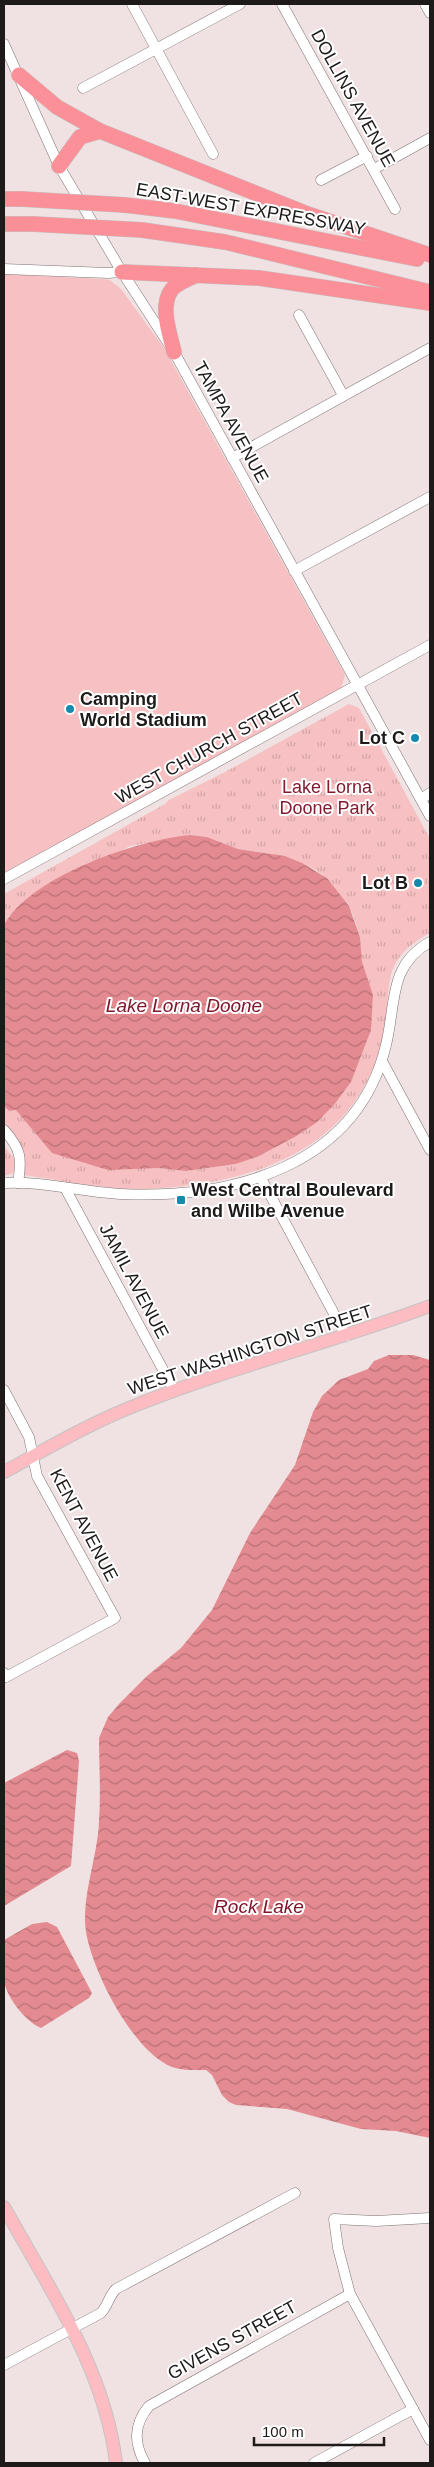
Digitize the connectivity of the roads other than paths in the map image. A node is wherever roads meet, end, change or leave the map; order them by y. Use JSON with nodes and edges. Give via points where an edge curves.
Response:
{"nodes":[{"id":1,"x":132,"y":4,"type":"edge"},
{"id":2,"x":240,"y":4,"type":"edge"},
{"id":3,"x":282,"y":4,"type":"edge"},
{"id":4,"x":425,"y":4,"type":"edge"},
{"id":5,"x":430,"y":14,"type":"edge"},
{"id":6,"x":4,"y":44,"type":"edge"},
{"id":7,"x":156,"y":49,"type":"junction"},
{"id":8,"x":19,"y":75,"type":"junction"},
{"id":9,"x":83,"y":88,"type":"dead end"},
{"id":10,"x":100,"y":130,"type":"junction"},
{"id":11,"x":430,"y":138,"type":"edge"},
{"id":12,"x":213,"y":154,"type":"dead end"},
{"id":13,"x":367,"y":156,"type":"junction"},
{"id":14,"x":59,"y":166,"type":"junction"},
{"id":15,"x":374,"y":169,"type":"junction"},
{"id":16,"x":321,"y":180,"type":"dead end"},
{"id":17,"x":4,"y":200,"type":"edge"},
{"id":18,"x":395,"y":208,"type":"dead end"},
{"id":19,"x":4,"y":224,"type":"edge"},
{"id":20,"x":430,"y":255,"type":"edge"},
{"id":21,"x":430,"y":262,"type":"edge"},
{"id":22,"x":4,"y":269,"type":"edge"},
{"id":23,"x":122,"y":272,"type":"junction"},
{"id":24,"x":196,"y":274,"type":"junction"},
{"id":25,"x":430,"y":292,"type":"edge"},
{"id":26,"x":430,"y":303,"type":"edge"},
{"id":27,"x":299,"y":315,"type":"dead end"},
{"id":28,"x":430,"y":348,"type":"edge"},
{"id":29,"x":174,"y":352,"type":"junction"},
{"id":30,"x":343,"y":396,"type":"junction"},
{"id":31,"x":232,"y":458,"type":"junction"},
{"id":32,"x":430,"y":497,"type":"edge"},
{"id":33,"x":294,"y":571,"type":"junction"},
{"id":34,"x":430,"y":645,"type":"edge"},
{"id":35,"x":359,"y":684,"type":"junction"},
{"id":36,"x":430,"y":794,"type":"edge"},
{"id":37,"x":421,"y":799,"type":"junction"},
{"id":38,"x":430,"y":816,"type":"edge"},
{"id":39,"x":4,"y":880,"type":"edge"},
{"id":40,"x":430,"y":942,"type":"edge"},
{"id":41,"x":382,"y":1061,"type":"junction"},
{"id":42,"x":4,"y":1130,"type":"edge"},
{"id":43,"x":430,"y":1150,"type":"edge"},
{"id":44,"x":261,"y":1178,"type":"junction"},
{"id":45,"x":4,"y":1183,"type":"edge"},
{"id":46,"x":18,"y":1183,"type":"junction"},
{"id":47,"x":65,"y":1188,"type":"junction"},
{"id":48,"x":430,"y":1306,"type":"edge"},
{"id":49,"x":346,"y":1336,"type":"junction"},
{"id":50,"x":4,"y":1390,"type":"edge"},
{"id":51,"x":174,"y":1390,"type":"junction"},
{"id":52,"x":33,"y":1456,"type":"junction"},
{"id":53,"x":4,"y":1472,"type":"edge"},
{"id":54,"x":5,"y":1675,"type":"edge"},
{"id":55,"x":295,"y":2193,"type":"dead end"},
{"id":56,"x":4,"y":2207,"type":"edge"},
{"id":57,"x":430,"y":2218,"type":"edge"},
{"id":58,"x":350,"y":2294,"type":"junction"},
{"id":59,"x":70,"y":2328,"type":"junction"},
{"id":60,"x":4,"y":2365,"type":"edge"},
{"id":61,"x":413,"y":2409,"type":"junction"},
{"id":62,"x":430,"y":2440,"type":"edge"},
{"id":63,"x":116,"y":2463,"type":"edge"},
{"id":64,"x":145,"y":2463,"type":"edge"},
{"id":65,"x":314,"y":2463,"type":"edge"}],
"edges":[{"from":1,"to":7,"type":"street"},
{"from":2,"to":7,"type":"street"},
{"from":3,"to":13,"type":"street","name":"DOLLINS AVENUE"},
{"from":4,"to":5,"type":"street"},
{"from":6,"to":8,"type":"street","name":"TAMPA AVENUE"},
{"from":7,"to":9,"type":"street"},
{"from":7,"to":12,"type":"street"},
{"from":8,"to":10,"type":"highway","via":[[57,107]]},
{"from":8,"to":14,"type":"street","name":"TAMPA AVENUE"},
{"from":10,"to":14,"type":"highway","via":[[80,138]]},
{"from":10,"to":20,"type":"highway","via":[[305,213]]},
{"from":11,"to":15,"type":"street"},
{"from":13,"to":15,"type":"street","name":"DOLLINS AVENUE"},
{"from":13,"to":16,"type":"street"},
{"from":14,"to":23,"type":"street","name":"TAMPA AVENUE"},
{"from":15,"to":18,"type":"street","name":"DOLLINS AVENUE"},
{"from":17,"to":21,"type":"highway","name":"EAST-WEST EXPRESSWAY","bridge":true,"via":[[125,205],[175,211]]},
{"from":19,"to":25,"type":"highway","name":"EAST-WEST EXPRESSWAY","bridge":true,"via":[[142,230],[225,242]]},
{"from":22,"to":23,"type":"street"},
{"from":23,"to":24,"type":"highway"},
{"from":23,"to":29,"type":"street","name":"TAMPA AVENUE"},
{"from":24,"to":26,"type":"highway","via":[[260,278]]},
{"from":24,"to":29,"type":"highway","via":[[172,289],[166,302]]},
{"from":27,"to":30,"type":"street"},
{"from":28,"to":30,"type":"street"},
{"from":29,"to":31,"type":"street","name":"TAMPA AVENUE"},
{"from":30,"to":31,"type":"street"},
{"from":31,"to":33,"type":"street","name":"TAMPA AVENUE"},
{"from":32,"to":33,"type":"street"},
{"from":33,"to":35,"type":"street","name":"TAMPA AVENUE"},
{"from":34,"to":35,"type":"street","name":"WEST CHURCH STREET"},
{"from":35,"to":37,"type":"street","name":"TAMPA AVENUE"},
{"from":35,"to":39,"type":"street","name":"WEST CHURCH STREET"},
{"from":36,"to":37,"type":"street"},
{"from":37,"to":38,"type":"street","name":"TAMPA AVENUE"},
{"from":40,"to":41,"type":"street","via":[[412,954],[398,978]]},
{"from":41,"to":43,"type":"street"},
{"from":41,"to":44,"type":"street","via":[[355,1114],[333,1137],[309,1154]]},
{"from":42,"to":46,"type":"street","via":[[15,1143],[20,1156]]},
{"from":44,"to":47,"type":"street","via":[[168,1193],[120,1194]]},
{"from":44,"to":49,"type":"street"},
{"from":45,"to":46,"type":"street"},
{"from":46,"to":47,"type":"street"},
{"from":47,"to":51,"type":"street","name":"JAMIL AVENUE"},
{"from":48,"to":49,"type":"main road","name":"WEST WASHINGTON STREET"},
{"from":49,"to":51,"type":"main road","name":"WEST WASHINGTON STREET"},
{"from":50,"to":52,"type":"street","name":"KENT AVENUE","via":[[29,1437]]},
{"from":51,"to":52,"type":"main road","name":"WEST WASHINGTON STREET","via":[[94,1424]]},
{"from":52,"to":53,"type":"main road","name":"WEST WASHINGTON STREET"},
{"from":52,"to":54,"type":"street","name":"KENT AVENUE","via":[[37,1476],[115,1618]]},
{"from":55,"to":59,"type":"street","via":[[116,2289],[101,2313]]},
{"from":56,"to":59,"type":"main road"},
{"from":57,"to":58,"type":"street","via":[[334,2219]]},
{"from":58,"to":61,"type":"street"},
{"from":58,"to":64,"type":"street","name":"GIVENS STREET","via":[[149,2406],[138,2424],[136,2441]]},
{"from":59,"to":60,"type":"street"},
{"from":59,"to":63,"type":"main road","via":[[102,2398]]},
{"from":61,"to":62,"type":"street"},
{"from":61,"to":65,"type":"street"}]}
